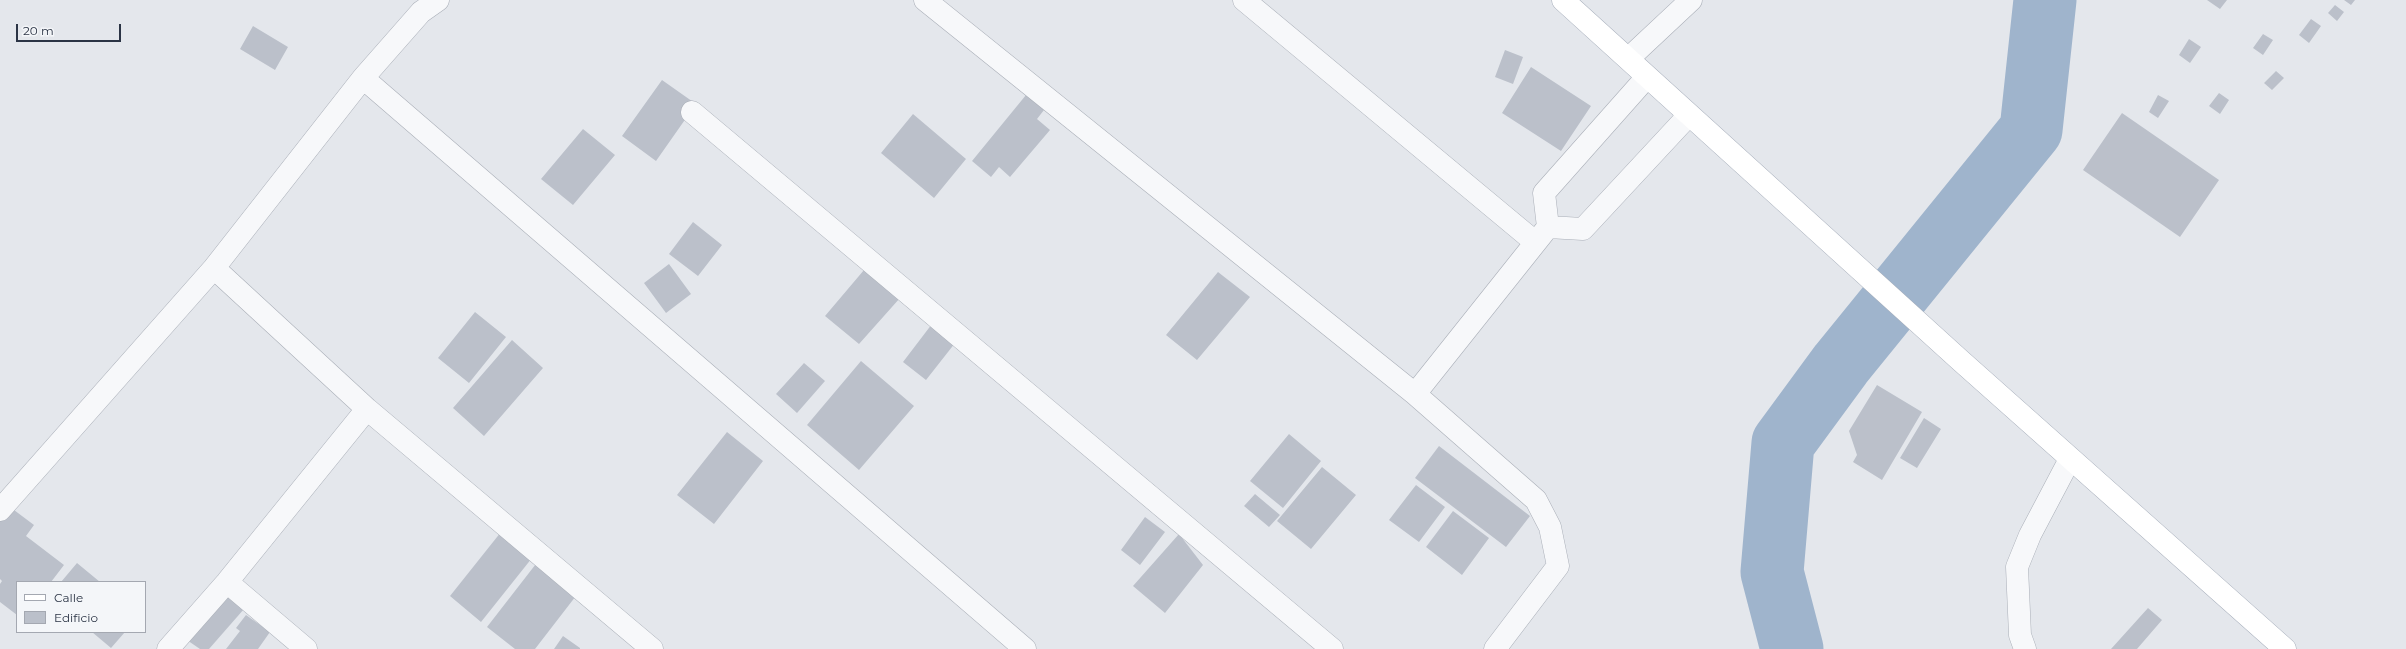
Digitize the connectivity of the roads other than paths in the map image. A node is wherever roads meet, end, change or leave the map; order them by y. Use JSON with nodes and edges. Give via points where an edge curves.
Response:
{"nodes":[{"id":1,"x":438,"y":0,"type":"edge"},
{"id":2,"x":926,"y":0,"type":"edge"},
{"id":3,"x":1244,"y":0,"type":"edge"},
{"id":4,"x":1562,"y":0,"type":"edge"},
{"id":5,"x":1691,"y":0,"type":"edge"},
{"id":6,"x":1629,"y":58,"type":"junction"},
{"id":7,"x":363,"y":78,"type":"junction"},
{"id":8,"x":1646,"y":78,"type":"junction"},
{"id":9,"x":692,"y":112,"type":"dead end"},
{"id":10,"x":1689,"y":115,"type":"junction"},
{"id":11,"x":1542,"y":235,"type":"junction"},
{"id":12,"x":214,"y":268,"type":"junction"},
{"id":13,"x":1415,"y":394,"type":"junction"},
{"id":14,"x":368,"y":409,"type":"junction"},
{"id":15,"x":2070,"y":459,"type":"junction"},
{"id":16,"x":0,"y":510,"type":"edge"},
{"id":17,"x":227,"y":582,"type":"junction"},
{"id":18,"x":168,"y":649,"type":"edge"},
{"id":19,"x":306,"y":649,"type":"edge"},
{"id":20,"x":652,"y":649,"type":"edge"},
{"id":21,"x":1026,"y":649,"type":"edge"},
{"id":22,"x":1332,"y":649,"type":"edge"},
{"id":23,"x":1495,"y":649,"type":"edge"},
{"id":24,"x":2025,"y":649,"type":"edge"},
{"id":25,"x":2285,"y":649,"type":"edge"}],
"edges":[{"from":1,"to":7,"type":"street","via":[[421,12]]},
{"from":2,"to":13,"type":"street"},
{"from":3,"to":11,"type":"street"},
{"from":4,"to":6,"type":"main road"},
{"from":5,"to":6,"type":"street"},
{"from":6,"to":8,"type":"main road"},
{"from":7,"to":12,"type":"street"},
{"from":7,"to":21,"type":"street"},
{"from":8,"to":10,"type":"main road"},
{"from":8,"to":11,"type":"street","via":[[1544,193]]},
{"from":9,"to":22,"type":"street"},
{"from":10,"to":11,"type":"street","via":[[1583,229]]},
{"from":10,"to":15,"type":"main road"},
{"from":11,"to":13,"type":"street"},
{"from":12,"to":14,"type":"street"},
{"from":12,"to":16,"type":"street"},
{"from":13,"to":23,"type":"street","via":[[1536,500],[1550,527],[1558,566]]},
{"from":14,"to":17,"type":"street"},
{"from":14,"to":20,"type":"street"},
{"from":15,"to":24,"type":"street","via":[[2030,535],[2017,567],[2020,635]]},
{"from":15,"to":25,"type":"main road"},
{"from":17,"to":18,"type":"street"},
{"from":17,"to":19,"type":"street"}]}
